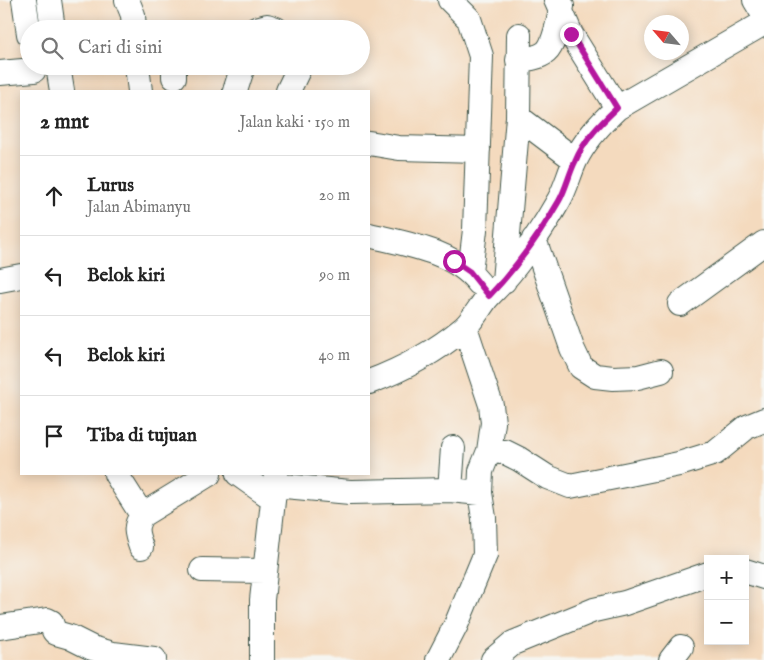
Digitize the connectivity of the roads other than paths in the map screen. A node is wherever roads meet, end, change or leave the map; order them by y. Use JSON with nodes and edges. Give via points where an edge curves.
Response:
{"nodes":[{"id":1,"x":24,"y":0,"type":"edge"},
{"id":2,"x":49,"y":0,"type":"edge"},
{"id":3,"x":450,"y":0,"type":"edge"},
{"id":4,"x":755,"y":0,"type":"edge"},
{"id":5,"x":560,"y":3,"type":"edge"},
{"id":6,"x":764,"y":15,"type":"edge"},
{"id":7,"x":27,"y":20,"type":"edge"},
{"id":8,"x":52,"y":20,"type":"edge"},
{"id":9,"x":764,"y":22,"type":"edge"},
{"id":10,"x":519,"y":35,"type":"dead end"},
{"id":11,"x":518,"y":60,"type":"junction"},
{"id":12,"x":0,"y":73,"type":"edge"},
{"id":13,"x":20,"y":75,"type":"edge"},
{"id":14,"x":59,"y":75,"type":"edge"},
{"id":15,"x":138,"y":75,"type":"edge"},
{"id":16,"x":240,"y":75,"type":"edge"},
{"id":17,"x":296,"y":75,"type":"edge"},
{"id":18,"x":62,"y":90,"type":"edge"},
{"id":19,"x":140,"y":90,"type":"edge"},
{"id":20,"x":235,"y":90,"type":"edge"},
{"id":21,"x":288,"y":90,"type":"edge"},
{"id":22,"x":617,"y":108,"type":"junction"},
{"id":23,"x":518,"y":117,"type":"junction"},
{"id":24,"x":370,"y":143,"type":"edge"},
{"id":25,"x":478,"y":150,"type":"junction"},
{"id":26,"x":575,"y":160,"type":"junction"},
{"id":27,"x":370,"y":236,"type":"edge"},
{"id":28,"x":534,"y":239,"type":"junction"},
{"id":29,"x":764,"y":243,"type":"edge"},
{"id":30,"x":470,"y":272,"type":"junction"},
{"id":31,"x":20,"y":276,"type":"edge"},
{"id":32,"x":0,"y":280,"type":"edge"},
{"id":33,"x":496,"y":288,"type":"junction"},
{"id":34,"x":680,"y":304,"type":"dead end"},
{"id":35,"x":466,"y":327,"type":"junction"},
{"id":36,"x":661,"y":371,"type":"dead end"},
{"id":37,"x":370,"y":382,"type":"edge"},
{"id":38,"x":764,"y":420,"type":"edge"},
{"id":39,"x":453,"y":448,"type":"dead end"},
{"id":40,"x":490,"y":452,"type":"junction"},
{"id":41,"x":117,"y":475,"type":"edge"},
{"id":42,"x":207,"y":475,"type":"edge"},
{"id":43,"x":241,"y":475,"type":"edge"},
{"id":44,"x":274,"y":485,"type":"edge"},
{"id":45,"x":450,"y":490,"type":"junction"},
{"id":46,"x":480,"y":493,"type":"junction"},
{"id":47,"x":142,"y":515,"type":"junction"},
{"id":48,"x":141,"y":547,"type":"dead end"},
{"id":49,"x":202,"y":570,"type":"dead end"},
{"id":50,"x":749,"y":572,"type":"edge"},
{"id":51,"x":704,"y":575,"type":"edge"},
{"id":52,"x":764,"y":577,"type":"edge"},
{"id":53,"x":263,"y":584,"type":"junction"},
{"id":54,"x":0,"y":627,"type":"edge"},
{"id":55,"x":500,"y":657,"type":"edge"},
{"id":56,"x":154,"y":659,"type":"edge"},
{"id":57,"x":262,"y":660,"type":"edge"},
{"id":58,"x":438,"y":660,"type":"edge"}],
"edges":[{"from":1,"to":7,"type":"street"},
{"from":2,"to":8,"type":"street"},
{"from":3,"to":25,"type":"street","via":[[469,19],[481,56]]},
{"from":4,"to":6,"type":"street"},
{"from":5,"to":11,"type":"street","via":[[552,44],[536,57]]},
{"from":5,"to":22,"type":"street","via":[[571,34]]},
{"from":9,"to":22,"type":"street"},
{"from":10,"to":11,"type":"street"},
{"from":11,"to":23,"type":"street"},
{"from":12,"to":13,"type":"street"},
{"from":14,"to":18,"type":"street"},
{"from":15,"to":19,"type":"street"},
{"from":16,"to":20,"type":"street"},
{"from":17,"to":21,"type":"street"},
{"from":22,"to":26,"type":"street","via":[[600,124]]},
{"from":23,"to":26,"type":"street"},
{"from":23,"to":33,"type":"street"},
{"from":24,"to":25,"type":"street","via":[[399,148]]},
{"from":25,"to":30,"type":"street"},
{"from":26,"to":28,"type":"street","via":[[560,199]]},
{"from":27,"to":30,"type":"street","via":[[420,248],[454,261]]},
{"from":28,"to":33,"type":"street"},
{"from":28,"to":36,"type":"street","via":[[581,367],[595,376],[613,378],[638,377]]},
{"from":29,"to":34,"type":"street"},
{"from":30,"to":33,"type":"street"},
{"from":31,"to":32,"type":"street"},
{"from":33,"to":35,"type":"street"},
{"from":35,"to":37,"type":"street","via":[[418,360]]},
{"from":35,"to":40,"type":"street","via":[[491,405],[494,423]]},
{"from":38,"to":40,"type":"street","via":[[747,427],[715,453],[679,464],[570,486],[546,477],[505,452]]},
{"from":39,"to":45,"type":"street"},
{"from":40,"to":46,"type":"street","via":[[481,471]]},
{"from":41,"to":47,"type":"street"},
{"from":42,"to":47,"type":"street"},
{"from":43,"to":44,"type":"street"},
{"from":44,"to":45,"type":"street","via":[[350,492]]},
{"from":44,"to":53,"type":"street"},
{"from":45,"to":46,"type":"street"},
{"from":46,"to":58,"type":"street","via":[[485,555],[456,626]]},
{"from":47,"to":48,"type":"street","via":[[136,524]]},
{"from":49,"to":53,"type":"street"},
{"from":50,"to":52,"type":"street"},
{"from":51,"to":55,"type":"street","via":[[625,603],[594,610],[513,644]]},
{"from":53,"to":57,"type":"street"},
{"from":54,"to":56,"type":"street","via":[[47,620],[56,633],[92,648]]}]}
